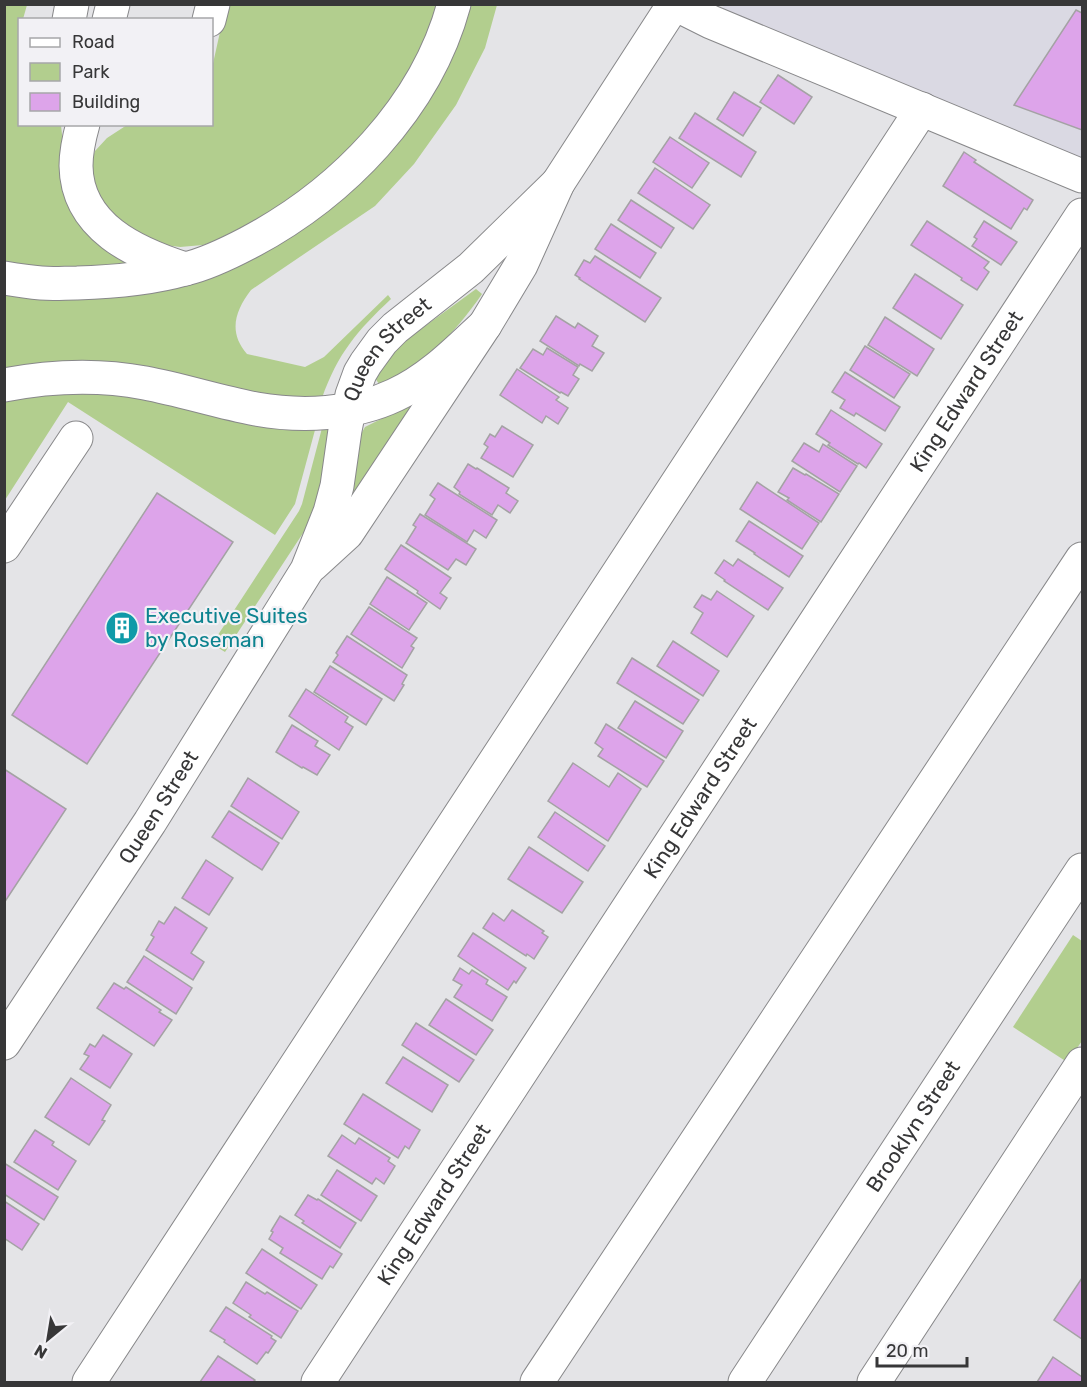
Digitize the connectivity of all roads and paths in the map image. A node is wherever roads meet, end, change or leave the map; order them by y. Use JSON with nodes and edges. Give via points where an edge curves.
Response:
{"nodes":[{"id":1,"x":454,"y":4,"type":"edge"},
{"id":2,"x":675,"y":4,"type":"edge"},
{"id":3,"x":922,"y":110,"type":"junction"},
{"id":4,"x":87,"y":128,"type":"edge"},
{"id":5,"x":1083,"y":176,"type":"edge"},
{"id":6,"x":558,"y":183,"type":"junction"},
{"id":7,"x":1083,"y":214,"type":"edge"},
{"id":8,"x":185,"y":269,"type":"junction"},
{"id":9,"x":4,"y":278,"type":"edge"},
{"id":10,"x":484,"y":325,"type":"junction"},
{"id":11,"x":4,"y":385,"type":"edge"},
{"id":12,"x":349,"y":409,"type":"junction"},
{"id":13,"x":76,"y":438,"type":"dead end"},
{"id":14,"x":4,"y":546,"type":"edge"},
{"id":15,"x":1083,"y":559,"type":"edge"},
{"id":16,"x":307,"y":570,"type":"junction"},
{"id":17,"x":1083,"y":870,"type":"edge"},
{"id":18,"x":4,"y":1042,"type":"edge"},
{"id":19,"x":1083,"y":1064,"type":"edge"},
{"id":20,"x":89,"y":1383,"type":"edge"},
{"id":21,"x":318,"y":1383,"type":"edge"},
{"id":22,"x":537,"y":1383,"type":"edge"},
{"id":23,"x":746,"y":1383,"type":"edge"},
{"id":24,"x":874,"y":1383,"type":"edge"}],
"edges":[{"from":1,"to":8,"type":"main road","via":[[443,38],[414,95],[368,152],[313,201],[272,230],[208,262]]},
{"from":2,"to":3,"type":"main road"},
{"from":2,"to":6,"type":"main road","name":"Queen Street"},
{"from":3,"to":5,"type":"main road"},
{"from":3,"to":20,"type":"main road"},
{"from":4,"to":8,"type":"main road","via":[[76,157],[77,179],[95,218],[125,244]]},
{"from":6,"to":10,"type":"main road","name":"Queen Street","via":[[521,265]]},
{"from":6,"to":12,"type":"main road","name":"Queen Street","via":[[471,268],[382,341],[360,373]]},
{"from":7,"to":21,"type":"main road","name":"King Edward Street"},
{"from":8,"to":9,"type":"main road","via":[[107,282],[43,283]]},
{"from":10,"to":12,"type":"main road","via":[[440,367],[397,395]]},
{"from":10,"to":16,"type":"main road","name":"Queen Street","via":[[347,533]]},
{"from":11,"to":12,"type":"main road","via":[[48,378],[100,377],[259,409],[302,413]]},
{"from":12,"to":16,"type":"main road","name":"Queen Street","via":[[337,486]]},
{"from":13,"to":14,"type":"main road"},
{"from":15,"to":22,"type":"main road"},
{"from":16,"to":18,"type":"main road","name":"Queen Street","via":[[150,822]]},
{"from":17,"to":23,"type":"main road","name":"Brooklyn Street"},
{"from":19,"to":24,"type":"main road"}]}
